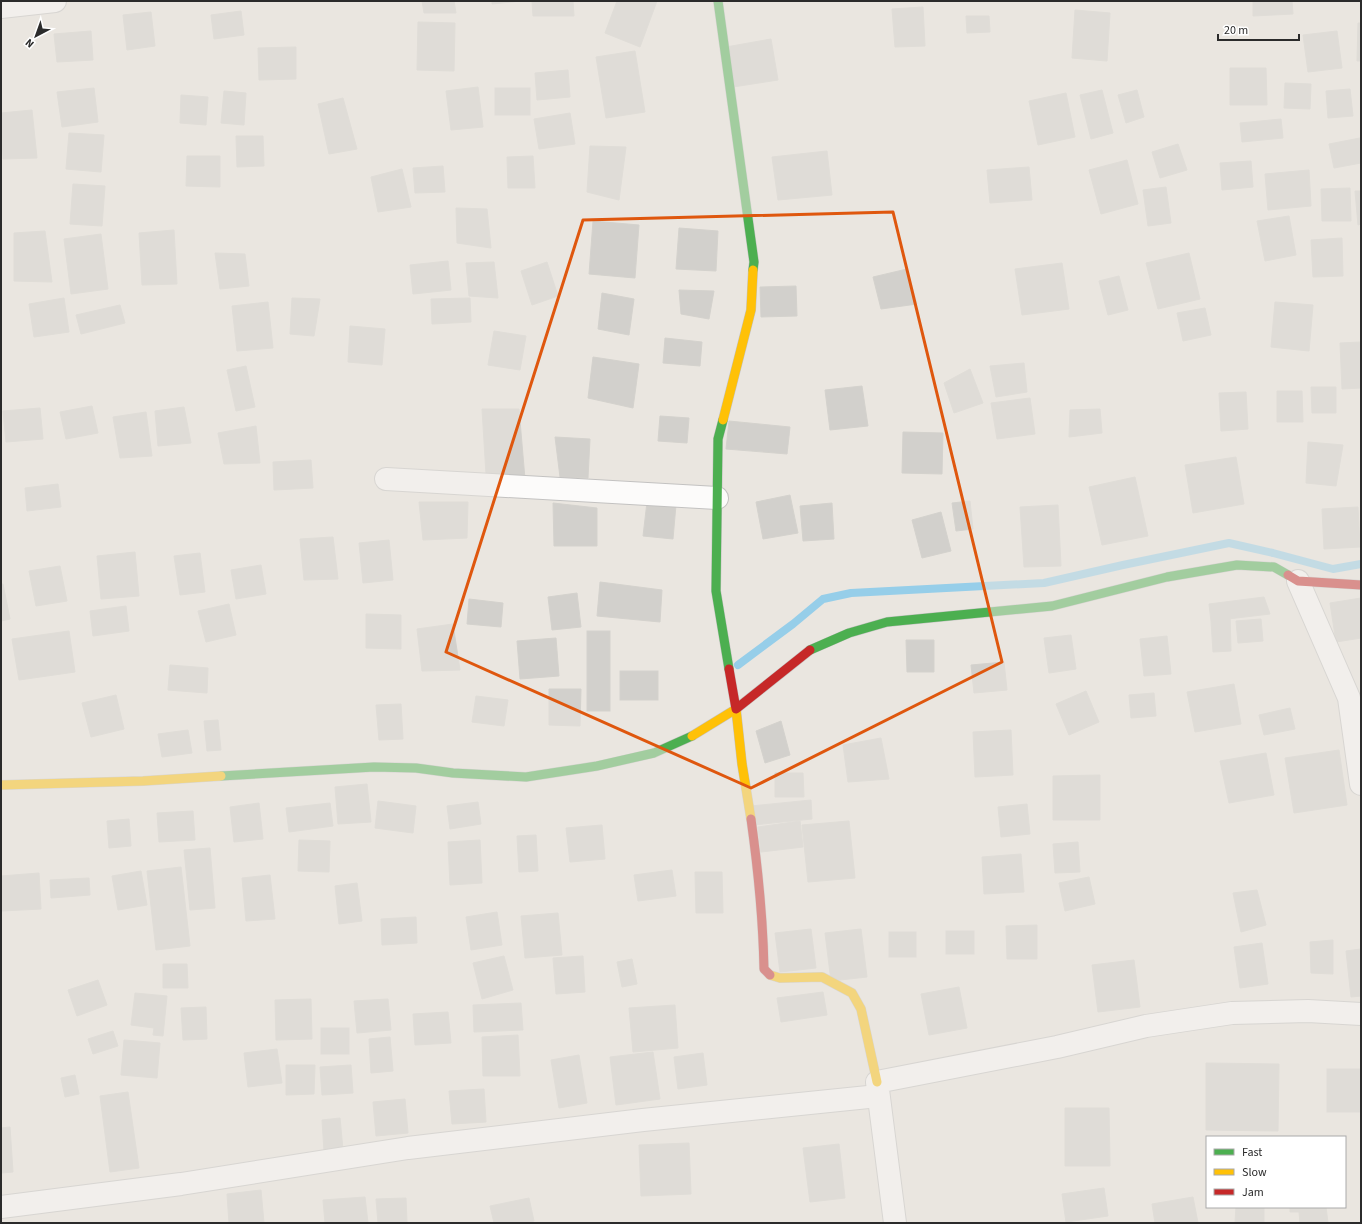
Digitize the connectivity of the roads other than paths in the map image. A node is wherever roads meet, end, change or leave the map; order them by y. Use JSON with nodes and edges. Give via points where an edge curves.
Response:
{"nodes":[{"id":1,"x":55,"y":1,"type":"edge"},
{"id":2,"x":718,"y":1,"type":"edge"},
{"id":3,"x":1,"y":7,"type":"edge"},
{"id":4,"x":386,"y":479,"type":"dead end"},
{"id":5,"x":717,"y":498,"type":"junction"},
{"id":6,"x":1298,"y":581,"type":"junction"},
{"id":7,"x":1361,"y":584,"type":"edge"},
{"id":8,"x":736,"y":709,"type":"junction"},
{"id":9,"x":1361,"y":784,"type":"edge"},
{"id":10,"x":1,"y":786,"type":"edge"},
{"id":11,"x":1361,"y":1014,"type":"edge"},
{"id":12,"x":877,"y":1089,"type":"junction"},
{"id":13,"x":1,"y":1207,"type":"edge"},
{"id":14,"x":895,"y":1223,"type":"edge"}],
"edges":[{"from":1,"to":3,"type":"street"},
{"from":2,"to":5,"type":"street","via":[[754,262],[751,310],[718,439]]},
{"from":4,"to":5,"type":"street"},
{"from":5,"to":8,"type":"street","via":[[716,591]]},
{"from":6,"to":7,"type":"street"},
{"from":6,"to":8,"type":"street","via":[[1274,567],[1237,565],[1167,577],[1052,606],[887,622],[849,633],[812,648]]},
{"from":6,"to":9,"type":"street","via":[[1349,698]]},
{"from":8,"to":10,"type":"street","via":[[697,734],[654,753],[596,766],[526,777],[374,766],[143,782]]},
{"from":8,"to":12,"type":"street","via":[[756,855],[763,924],[764,969],[770,975],[780,978],[822,977],[852,993],[861,1009]]},
{"from":11,"to":12,"type":"street","via":[[1308,1011],[1232,1013],[1146,1026]]},
{"from":12,"to":13,"type":"street","via":[[416,1147],[181,1184]]},
{"from":12,"to":14,"type":"street"}]}
